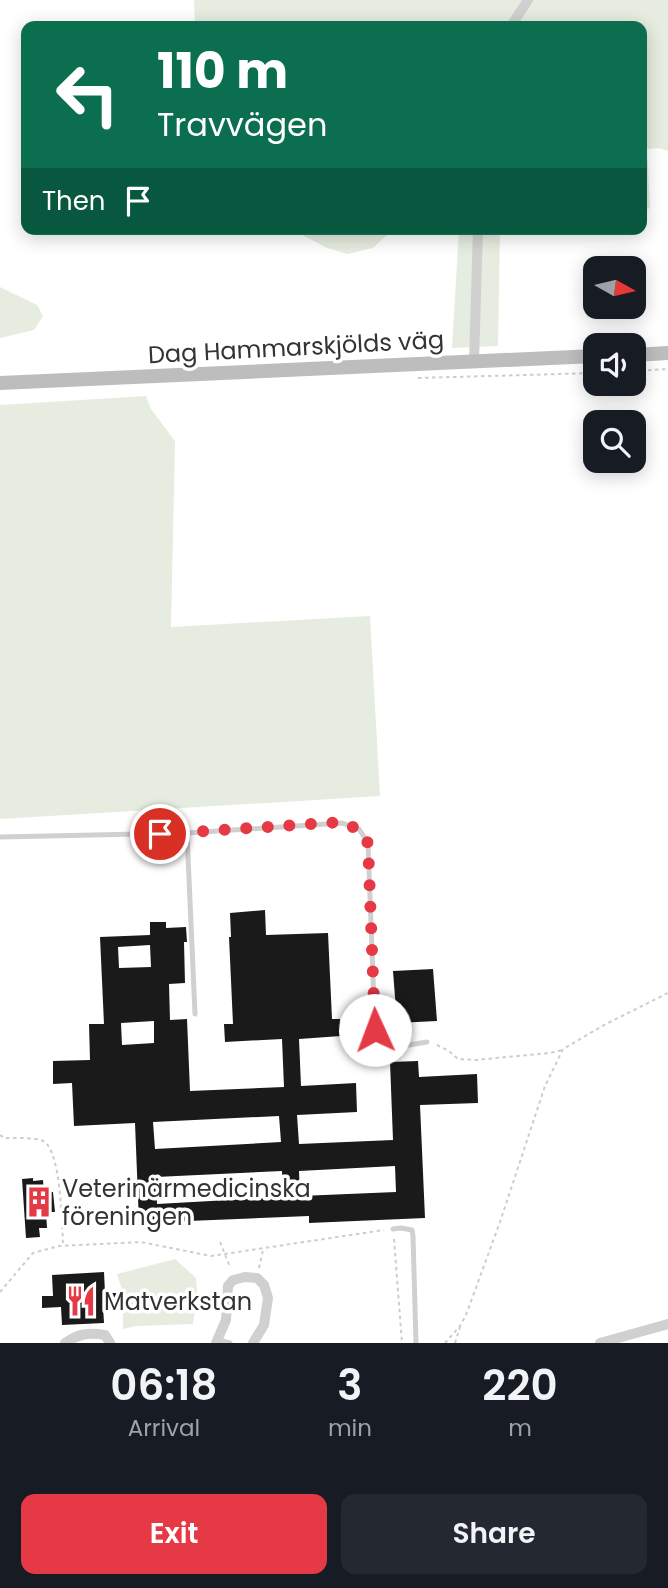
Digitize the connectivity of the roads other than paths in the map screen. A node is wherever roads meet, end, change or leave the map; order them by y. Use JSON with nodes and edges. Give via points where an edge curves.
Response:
{"nodes":[{"id":1,"x":528,"y":0,"type":"edge"},
{"id":2,"x":514,"y":21,"type":"edge"},
{"id":3,"x":478,"y":235,"type":"edge"},
{"id":4,"x":668,"y":353,"type":"edge"},
{"id":5,"x":646,"y":354,"type":"edge"},
{"id":6,"x":583,"y":357,"type":"edge"},
{"id":7,"x":474,"y":362,"type":"junction"},
{"id":8,"x":0,"y":383,"type":"edge"},
{"id":9,"x":187,"y":833,"type":"junction"},
{"id":10,"x":0,"y":837,"type":"edge"},
{"id":11,"x":195,"y":1014,"type":"dead end"},
{"id":12,"x":427,"y":1042,"type":"road end"},
{"id":13,"x":393,"y":1228,"type":"road end"},
{"id":14,"x":668,"y":1324,"type":"edge"},
{"id":15,"x":217,"y":1341,"type":"edge"},
{"id":16,"x":65,"y":1343,"type":"edge"},
{"id":17,"x":110,"y":1343,"type":"edge"},
{"id":18,"x":230,"y":1343,"type":"edge"},
{"id":19,"x":253,"y":1343,"type":"edge"},
{"id":20,"x":416,"y":1343,"type":"edge"},
{"id":21,"x":600,"y":1343,"type":"edge"}],
"edges":[{"from":1,"to":2,"type":"street"},
{"from":3,"to":7,"type":"street"},
{"from":4,"to":5,"type":"main road"},
{"from":6,"to":7,"type":"main road","name":"Dag Hammarskjölds väg"},
{"from":7,"to":8,"type":"main road","name":"Dag Hammarskjölds väg"},
{"from":9,"to":10,"type":"lane"},
{"from":9,"to":11,"type":"lane"},
{"from":9,"to":12,"type":"lane","via":[[342,822],[359,830],[368,843],[375,1030],[383,1042]]},
{"from":13,"to":20,"type":"lane","via":[[412,1230]]},
{"from":14,"to":21,"type":"street"},
{"from":15,"to":18,"type":"lane"},
{"from":15,"to":19,"type":"street","via":[[226,1320],[228,1286],[245,1277],[257,1278],[268,1298],[264,1325]]},
{"from":16,"to":17,"type":"street","via":[[84,1333],[96,1333],[105,1335]]}]}
